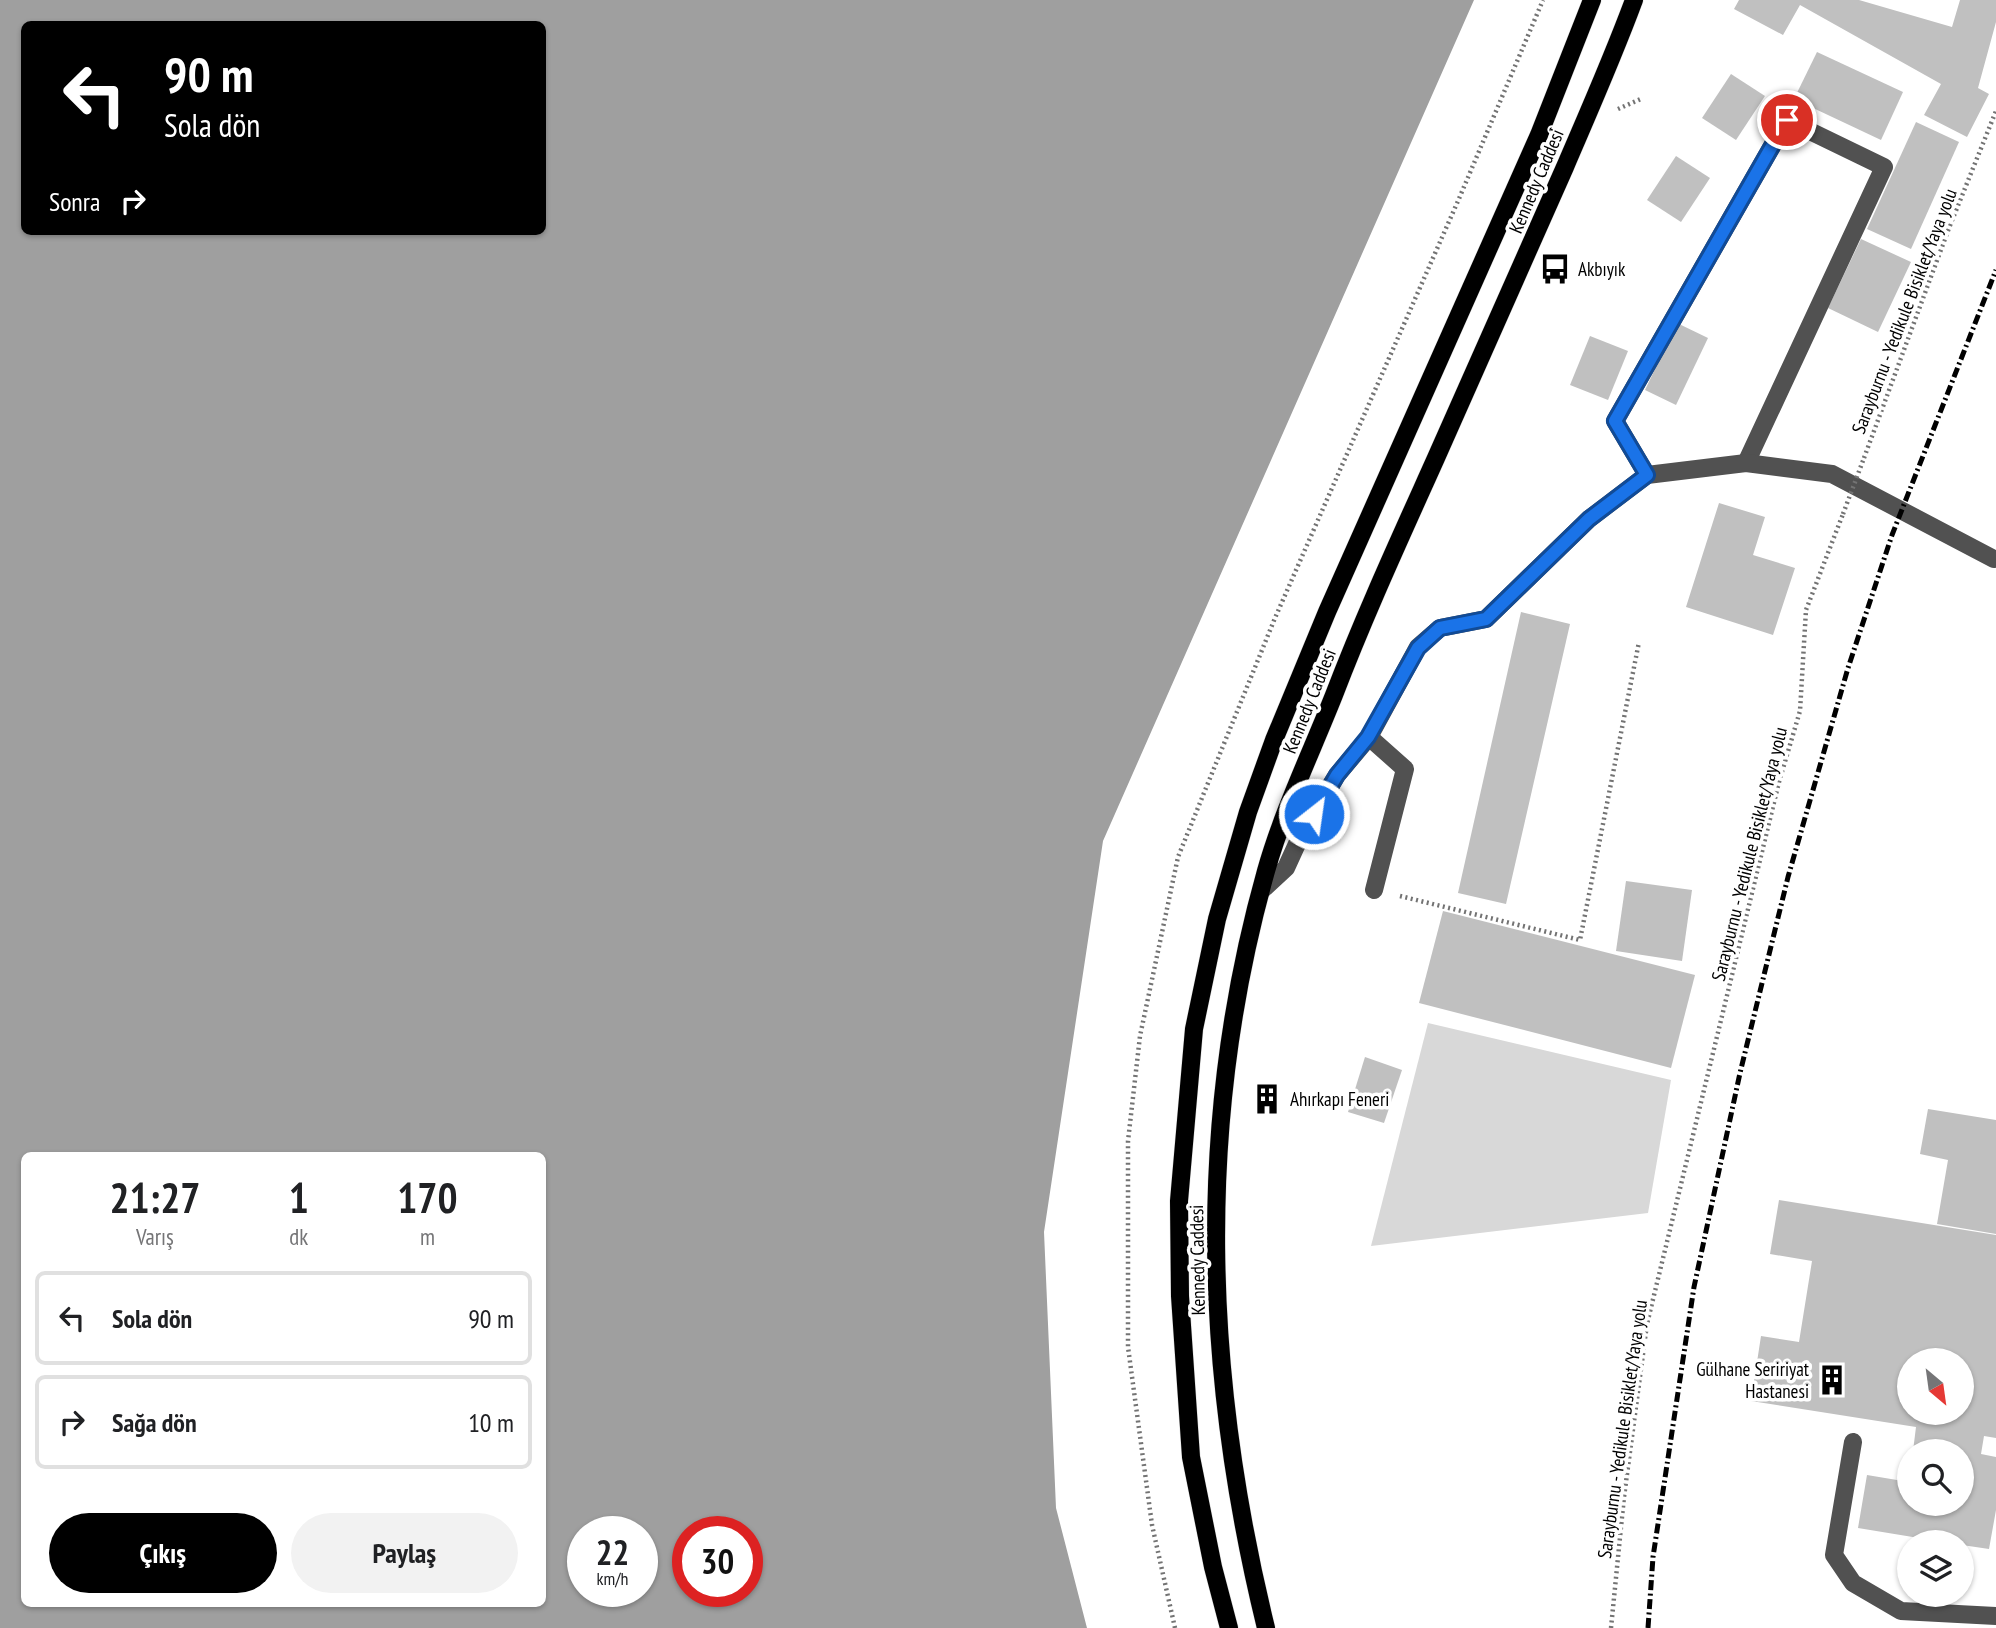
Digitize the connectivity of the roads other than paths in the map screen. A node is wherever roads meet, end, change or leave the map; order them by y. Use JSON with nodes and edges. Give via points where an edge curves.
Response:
{"nodes":[{"id":1,"x":1592,"y":0,"type":"edge"},
{"id":2,"x":1634,"y":0,"type":"edge"},
{"id":3,"x":1746,"y":463,"type":"junction"},
{"id":4,"x":1647,"y":475,"type":"junction"},
{"id":5,"x":1995,"y":557,"type":"edge"},
{"id":6,"x":1368,"y":737,"type":"junction"},
{"id":7,"x":1374,"y":890,"type":"road end"},
{"id":8,"x":1261,"y":891,"type":"junction"},
{"id":9,"x":1853,"y":1442,"type":"dead end"},
{"id":10,"x":1996,"y":1616,"type":"edge"},
{"id":11,"x":1229,"y":1628,"type":"edge"},
{"id":12,"x":1266,"y":1628,"type":"edge"}],
"edges":[{"from":1,"to":11,"type":"main road","name":"Kennedy Caddesi","via":[[1539,135],[1274,740],[1217,919],[1194,1029],[1179,1201],[1180,1296],[1191,1457]]},
{"from":2,"to":8,"type":"main road","name":"Kennedy Caddesi","via":[[1360,628]]},
{"from":3,"to":4,"type":"street"},
{"from":3,"to":4,"type":"street","via":[[1884,167],[1787,120],[1615,421]]},
{"from":3,"to":5,"type":"street","via":[[1832,474]]},
{"from":4,"to":6,"type":"street","via":[[1589,519],[1486,619],[1440,628],[1418,648]]},
{"from":6,"to":7,"type":"street","via":[[1405,769]]},
{"from":6,"to":8,"type":"street","via":[[1337,775],[1286,868]]},
{"from":8,"to":12,"type":"main road","name":"Kennedy Caddesi","via":[[1232,1028],[1219,1133],[1216,1293],[1225,1409],[1250,1564]]},
{"from":9,"to":10,"type":"street","via":[[1834,1555],[1853,1583],[1901,1611]]}]}
